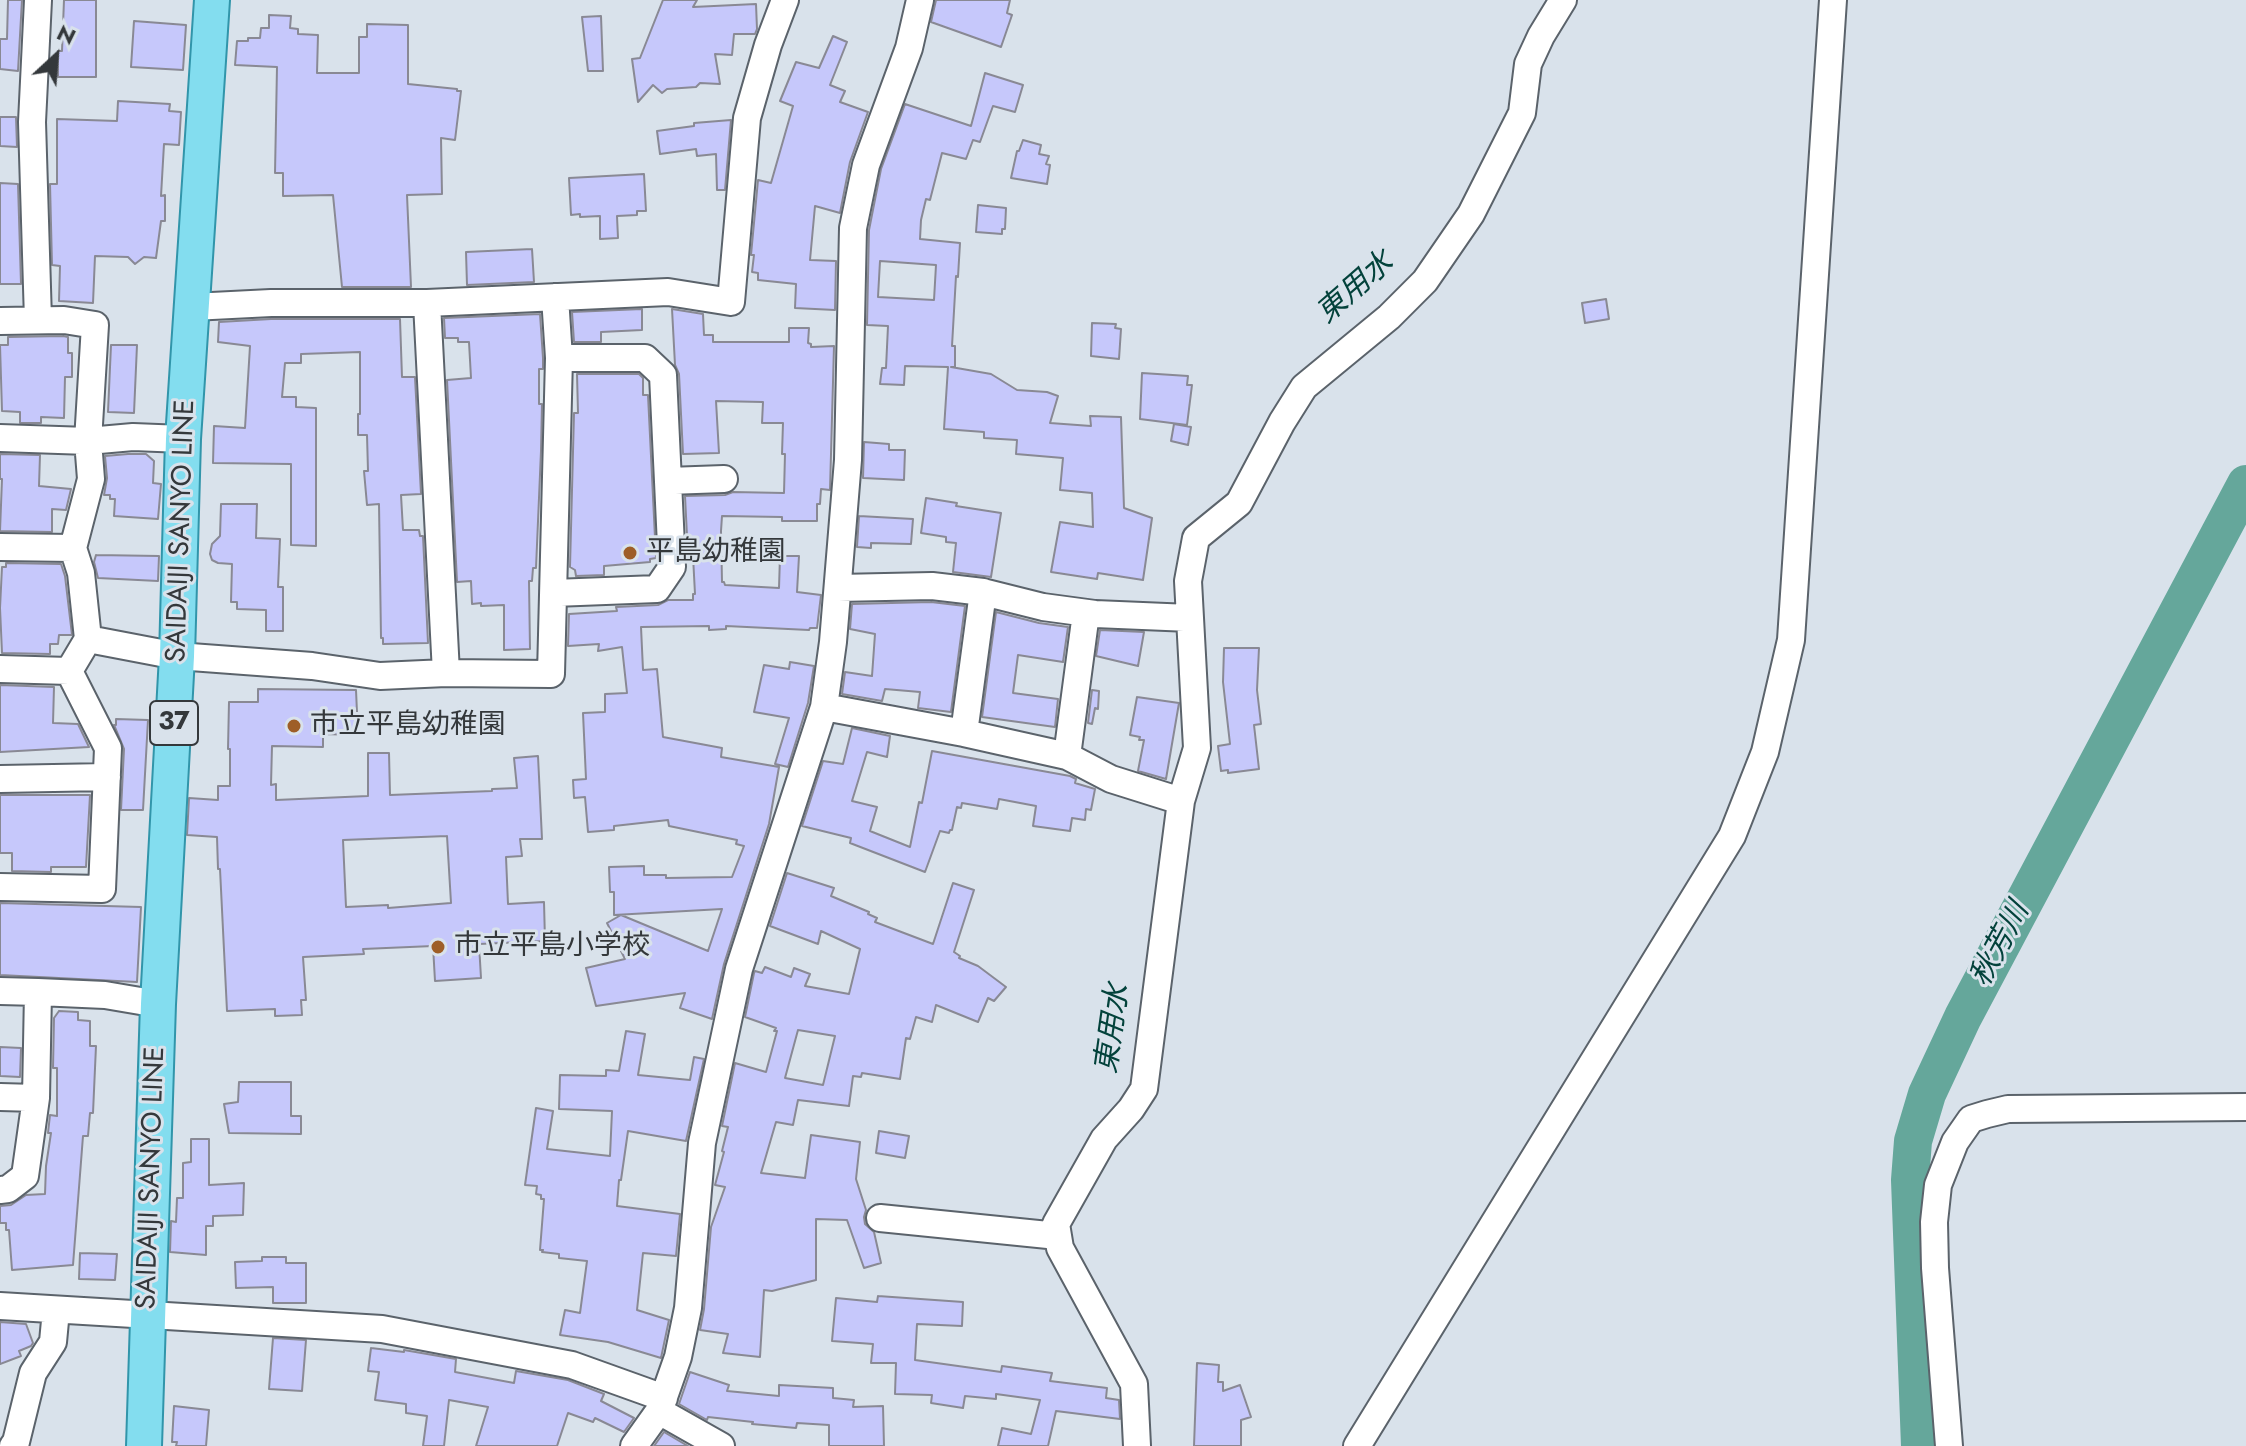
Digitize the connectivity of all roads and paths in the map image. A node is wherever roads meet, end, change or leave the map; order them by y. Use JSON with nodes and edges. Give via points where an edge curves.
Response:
{"nodes":[{"id":1,"x":38,"y":0,"type":"edge"},
{"id":2,"x":212,"y":0,"type":"edge"},
{"id":3,"x":785,"y":0,"type":"edge"},
{"id":4,"x":920,"y":0,"type":"edge"},
{"id":5,"x":1563,"y":0,"type":"edge"},
{"id":6,"x":1833,"y":0,"type":"edge"},
{"id":7,"x":555,"y":297,"type":"junction"},
{"id":8,"x":427,"y":303,"type":"junction"},
{"id":9,"x":192,"y":307,"type":"junction"},
{"id":10,"x":38,"y":320,"type":"junction"},
{"id":11,"x":0,"y":321,"type":"edge"},
{"id":12,"x":559,"y":358,"type":"junction"},
{"id":13,"x":0,"y":438,"type":"edge"},
{"id":14,"x":183,"y":439,"type":"junction"},
{"id":15,"x":88,"y":441,"type":"junction"},
{"id":16,"x":724,"y":479,"type":"dead end"},
{"id":17,"x":668,"y":481,"type":"junction"},
{"id":18,"x":0,"y":547,"type":"edge"},
{"id":19,"x":73,"y":548,"type":"junction"},
{"id":20,"x":838,"y":588,"type":"junction"},
{"id":21,"x":983,"y":592,"type":"junction"},
{"id":22,"x":554,"y":593,"type":"junction"},
{"id":23,"x":1086,"y":613,"type":"junction"},
{"id":24,"x":1190,"y":618,"type":"junction"},
{"id":25,"x":88,"y":639,"type":"junction"},
{"id":26,"x":177,"y":656,"type":"junction"},
{"id":27,"x":0,"y":669,"type":"edge"},
{"id":28,"x":69,"y":671,"type":"junction"},
{"id":29,"x":446,"y":673,"type":"junction"},
{"id":30,"x":824,"y":707,"type":"junction"},
{"id":31,"x":964,"y":733,"type":"junction"},
{"id":32,"x":1067,"y":756,"type":"junction"},
{"id":33,"x":107,"y":777,"type":"junction"},
{"id":34,"x":0,"y":779,"type":"edge"},
{"id":35,"x":1181,"y":801,"type":"junction"},
{"id":36,"x":0,"y":887,"type":"edge"},
{"id":37,"x":0,"y":991,"type":"edge"},
{"id":38,"x":38,"y":992,"type":"junction"},
{"id":39,"x":158,"y":1004,"type":"junction"},
{"id":40,"x":0,"y":1097,"type":"edge"},
{"id":41,"x":36,"y":1098,"type":"junction"},
{"id":42,"x":2246,"y":1107,"type":"edge"},
{"id":43,"x":0,"y":1190,"type":"edge"},
{"id":44,"x":880,"y":1218,"type":"dead end"},
{"id":45,"x":1058,"y":1236,"type":"junction"},
{"id":46,"x":0,"y":1306,"type":"edge"},
{"id":47,"x":56,"y":1310,"type":"junction"},
{"id":48,"x":147,"y":1316,"type":"junction"},
{"id":49,"x":662,"y":1405,"type":"junction"},
{"id":50,"x":13,"y":1446,"type":"edge"},
{"id":51,"x":144,"y":1446,"type":"edge"},
{"id":52,"x":634,"y":1446,"type":"edge"},
{"id":53,"x":721,"y":1446,"type":"edge"},
{"id":54,"x":1137,"y":1446,"type":"edge"},
{"id":55,"x":1357,"y":1446,"type":"edge"},
{"id":56,"x":1949,"y":1446,"type":"edge"}],
"edges":[{"from":1,"to":10,"type":"street","via":[[32,122]]},
{"from":2,"to":9,"type":"main road","name":"SAIDAIJI SANYO LINE","number":"37"},
{"from":3,"to":7,"type":"street","via":[[747,118],[731,302],[668,292]]},
{"from":4,"to":20,"type":"street","via":[[909,48],[866,165],[853,228],[848,460]]},
{"from":5,"to":24,"type":"street","via":[[1528,64],[1522,113],[1464,225],[1425,281],[1304,387],[1239,503],[1196,538],[1188,581]]},
{"from":6,"to":55,"type":"street","via":[[1791,640],[1765,752],[1732,836]]},
{"from":7,"to":8,"type":"street"},
{"from":7,"to":12,"type":"street"},
{"from":8,"to":9,"type":"street"},
{"from":8,"to":29,"type":"street"},
{"from":9,"to":14,"type":"main road","name":"SAIDAIJI SANYO LINE","number":"37"},
{"from":10,"to":11,"type":"street"},
{"from":10,"to":15,"type":"street","via":[[95,325]]},
{"from":12,"to":17,"type":"street","via":[[645,358],[663,375]]},
{"from":12,"to":22,"type":"street"},
{"from":13,"to":15,"type":"street"},
{"from":14,"to":15,"type":"street"},
{"from":14,"to":26,"type":"main road","name":"SAIDAIJI SANYO LINE","number":"37"},
{"from":15,"to":19,"type":"street","via":[[91,479]]},
{"from":16,"to":17,"type":"street"},
{"from":17,"to":22,"type":"street","via":[[672,567],[657,589]]},
{"from":18,"to":19,"type":"street"},
{"from":19,"to":25,"type":"street"},
{"from":20,"to":21,"type":"street","via":[[932,586]]},
{"from":20,"to":30,"type":"street"},
{"from":21,"to":23,"type":"street"},
{"from":21,"to":31,"type":"street"},
{"from":22,"to":29,"type":"street","via":[[551,674]]},
{"from":23,"to":24,"type":"street"},
{"from":23,"to":32,"type":"street"},
{"from":24,"to":35,"type":"street","via":[[1197,748]]},
{"from":25,"to":26,"type":"street"},
{"from":25,"to":28,"type":"street"},
{"from":26,"to":29,"type":"street","via":[[380,676]]},
{"from":26,"to":39,"type":"main road","name":"SAIDAIJI SANYO LINE","number":"37"},
{"from":27,"to":28,"type":"street"},
{"from":28,"to":33,"type":"street","via":[[108,748]]},
{"from":30,"to":31,"type":"street"},
{"from":30,"to":49,"type":"street","via":[[739,969],[702,1143],[688,1308]]},
{"from":31,"to":32,"type":"street"},
{"from":32,"to":35,"type":"street","via":[[1111,779]]},
{"from":33,"to":34,"type":"street"},
{"from":33,"to":36,"type":"street","via":[[102,889]]},
{"from":35,"to":45,"type":"street","via":[[1144,1089],[1104,1139],[1056,1224]]},
{"from":37,"to":38,"type":"street"},
{"from":38,"to":39,"type":"street"},
{"from":38,"to":41,"type":"street"},
{"from":39,"to":48,"type":"main road","name":"SAIDAIJI SANYO LINE","number":"37"},
{"from":40,"to":41,"type":"street"},
{"from":41,"to":43,"type":"street","via":[[25,1176]]},
{"from":42,"to":56,"type":"street","via":[[2008,1109],[1971,1119],[1955,1142],[1938,1185],[1934,1222]]},
{"from":44,"to":45,"type":"street"},
{"from":45,"to":54,"type":"street","via":[[1134,1384]]},
{"from":46,"to":47,"type":"street"},
{"from":47,"to":48,"type":"street"},
{"from":47,"to":50,"type":"street","via":[[53,1342],[33,1373]]},
{"from":48,"to":49,"type":"street","via":[[382,1329],[572,1365]]},
{"from":48,"to":51,"type":"main road","name":"SAIDAIJI SANYO LINE","number":"37"},
{"from":49,"to":52,"type":"street"},
{"from":49,"to":53,"type":"street"}]}
